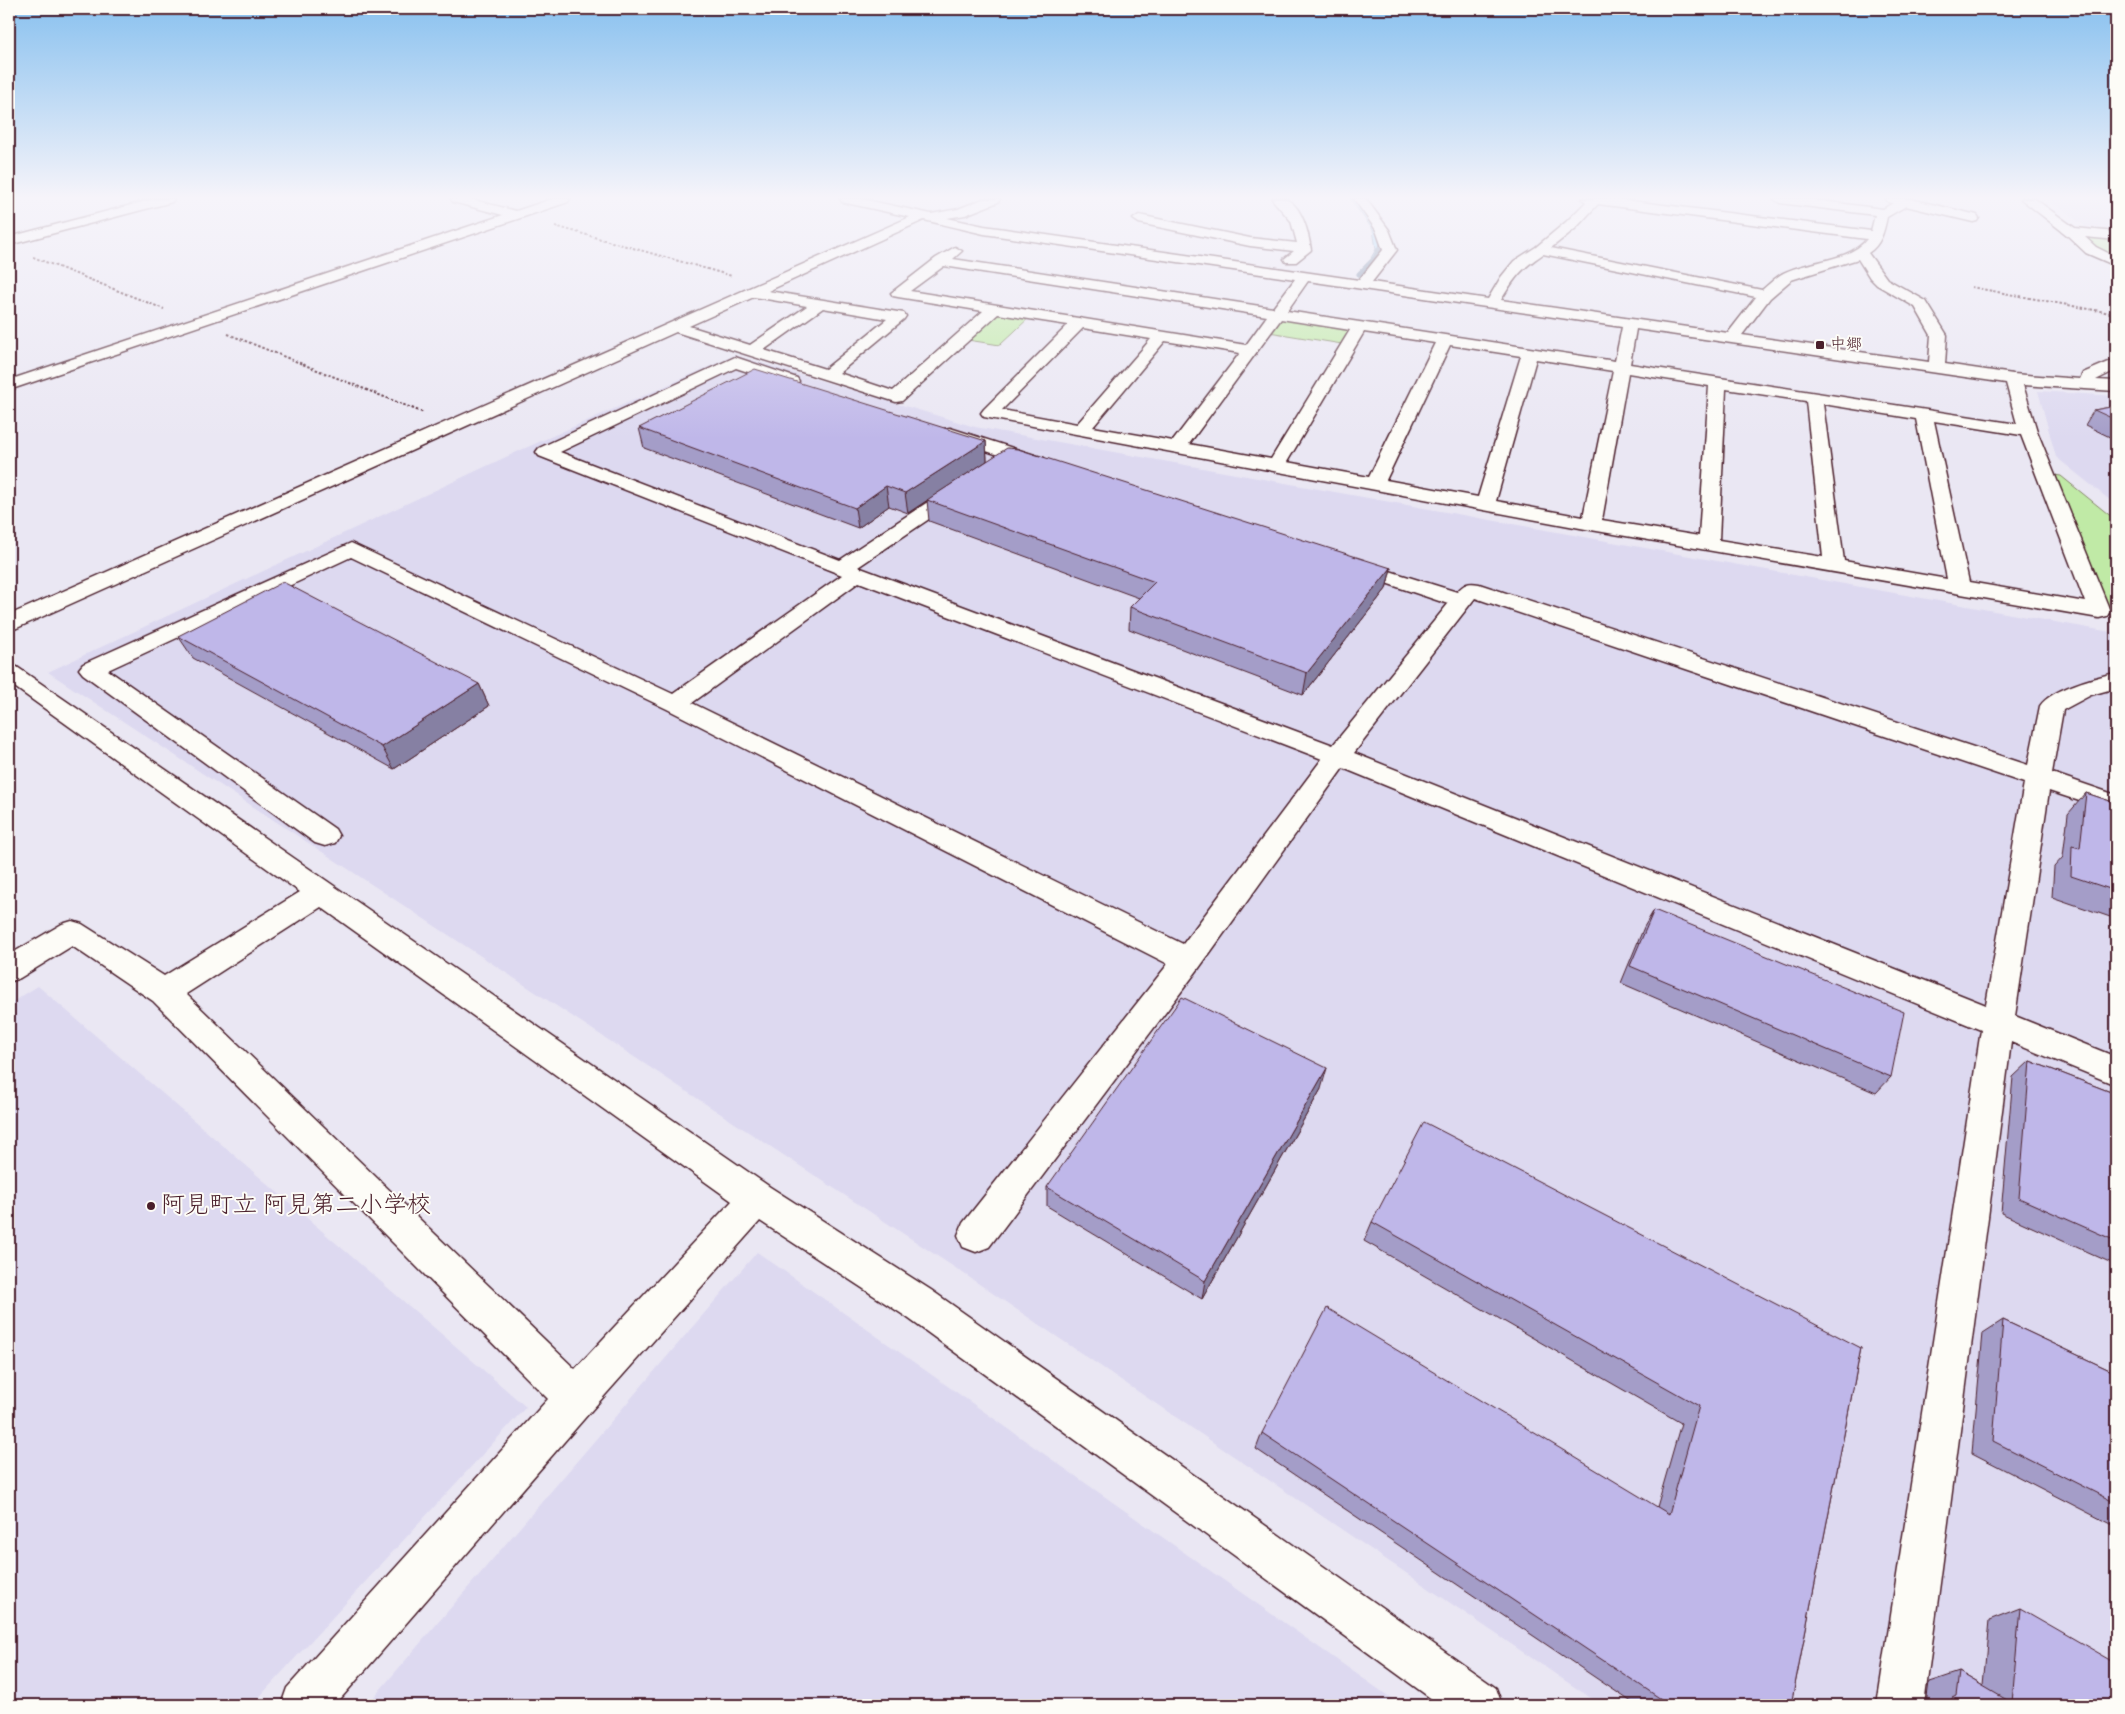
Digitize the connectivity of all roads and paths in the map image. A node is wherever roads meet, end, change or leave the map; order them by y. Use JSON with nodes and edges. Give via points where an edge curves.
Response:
{"nodes":[{"id":1,"x":325,"y":279,"type":"edge"},
{"id":2,"x":728,"y":279,"type":"edge"},
{"id":3,"x":779,"y":279,"type":"edge"},
{"id":4,"x":917,"y":279,"type":"edge"},
{"id":5,"x":1055,"y":279,"type":"edge"},
{"id":6,"x":1303,"y":279,"type":"edge"},
{"id":7,"x":1327,"y":279,"type":"edge"},
{"id":8,"x":1367,"y":279,"type":"edge"},
{"id":9,"x":1507,"y":279,"type":"edge"},
{"id":10,"x":1686,"y":279,"type":"edge"},
{"id":11,"x":1784,"y":279,"type":"edge"},
{"id":12,"x":1879,"y":279,"type":"edge"},
{"id":13,"x":1363,"y":284,"type":"junction"},
{"id":14,"x":1970,"y":287,"type":"dead end"},
{"id":15,"x":758,"y":288,"type":"junction"},
{"id":16,"x":1765,"y":295,"type":"junction"},
{"id":17,"x":821,"y":303,"type":"junction"},
{"id":18,"x":1492,"y":304,"type":"junction"},
{"id":19,"x":995,"y":308,"type":"junction"},
{"id":20,"x":1276,"y":314,"type":"junction"},
{"id":21,"x":2116,"y":314,"type":"edge"},
{"id":22,"x":1080,"y":322,"type":"junction"},
{"id":23,"x":1630,"y":323,"type":"junction"},
{"id":24,"x":674,"y":326,"type":"junction"},
{"id":25,"x":1359,"y":327,"type":"junction"},
{"id":26,"x":1162,"y":335,"type":"junction"},
{"id":27,"x":1732,"y":338,"type":"junction"},
{"id":28,"x":1444,"y":341,"type":"junction"},
{"id":29,"x":1250,"y":350,"type":"junction"},
{"id":30,"x":752,"y":351,"type":"junction"},
{"id":31,"x":1530,"y":353,"type":"junction"},
{"id":32,"x":2116,"y":364,"type":"edge"},
{"id":33,"x":1621,"y":367,"type":"junction"},
{"id":34,"x":1937,"y":368,"type":"junction"},
{"id":35,"x":827,"y":375,"type":"junction"},
{"id":36,"x":2013,"y":379,"type":"junction"},
{"id":37,"x":1718,"y":382,"type":"junction"},
{"id":38,"x":2086,"y":384,"type":"junction"},
{"id":39,"x":9,"y":385,"type":"edge"},
{"id":40,"x":2116,"y":386,"type":"edge"},
{"id":41,"x":1814,"y":397,"type":"junction"},
{"id":42,"x":893,"y":414,"type":"edge"},
{"id":43,"x":1924,"y":414,"type":"junction"},
{"id":44,"x":930,"y":426,"type":"edge"},
{"id":45,"x":1081,"y":430,"type":"junction"},
{"id":46,"x":2028,"y":431,"type":"junction"},
{"id":47,"x":1177,"y":448,"type":"junction"},
{"id":48,"x":1013,"y":454,"type":"junction"},
{"id":49,"x":997,"y":465,"type":"edge"},
{"id":50,"x":1050,"y":466,"type":"edge"},
{"id":51,"x":1276,"y":466,"type":"junction"},
{"id":52,"x":972,"y":481,"type":"edge"},
{"id":53,"x":1375,"y":484,"type":"junction"},
{"id":54,"x":1485,"y":505,"type":"junction"},
{"id":55,"x":1591,"y":524,"type":"junction"},
{"id":56,"x":1709,"y":544,"type":"junction"},
{"id":57,"x":1340,"y":562,"type":"edge"},
{"id":58,"x":1834,"y":565,"type":"junction"},
{"id":59,"x":849,"y":571,"type":"junction"},
{"id":60,"x":1959,"y":587,"type":"junction"},
{"id":61,"x":1462,"y":601,"type":"junction"},
{"id":62,"x":9,"y":623,"type":"edge"},
{"id":63,"x":9,"y":672,"type":"edge"},
{"id":64,"x":2116,"y":680,"type":"edge"},
{"id":65,"x":675,"y":704,"type":"junction"},
{"id":66,"x":1338,"y":756,"type":"junction"},
{"id":67,"x":2038,"y":778,"type":"junction"},
{"id":68,"x":2116,"y":804,"type":"edge"},
{"id":69,"x":325,"y":836,"type":"dead end"},
{"id":70,"x":322,"y":892,"type":"junction"},
{"id":71,"x":1188,"y":960,"type":"junction"},
{"id":72,"x":9,"y":970,"type":"edge"},
{"id":73,"x":164,"y":992,"type":"junction"},
{"id":74,"x":1998,"y":1023,"type":"junction"},
{"id":75,"x":2116,"y":1071,"type":"edge"},
{"id":76,"x":757,"y":1199,"type":"junction"},
{"id":77,"x":976,"y":1236,"type":"dead end"},
{"id":78,"x":576,"y":1398,"type":"junction"},
{"id":79,"x":304,"y":1705,"type":"edge"},
{"id":80,"x":1478,"y":1705,"type":"edge"},
{"id":81,"x":1901,"y":1705,"type":"edge"}],
"edges":[{"from":1,"to":39,"type":"street"},
{"from":2,"to":15,"type":"path"},
{"from":3,"to":15,"type":"street"},
{"from":4,"to":19,"type":"street","via":[[898,293]]},
{"from":5,"to":20,"type":"street"},
{"from":6,"to":20,"type":"street"},
{"from":7,"to":13,"type":"street"},
{"from":8,"to":13,"type":"street"},
{"from":9,"to":18,"type":"street"},
{"from":10,"to":16,"type":"street"},
{"from":11,"to":16,"type":"street"},
{"from":12,"to":34,"type":"street","via":[[1921,304],[1939,335]]},
{"from":13,"to":18,"type":"street"},
{"from":14,"to":21,"type":"path"},
{"from":15,"to":17,"type":"street"},
{"from":15,"to":24,"type":"street"},
{"from":16,"to":27,"type":"street"},
{"from":17,"to":30,"type":"street"},
{"from":17,"to":35,"type":"street","via":[[899,316]]},
{"from":18,"to":23,"type":"street"},
{"from":19,"to":22,"type":"street"},
{"from":19,"to":35,"type":"street","via":[[896,397]]},
{"from":20,"to":25,"type":"street"},
{"from":20,"to":29,"type":"street"},
{"from":22,"to":26,"type":"street"},
{"from":22,"to":45,"type":"street","via":[[990,413]]},
{"from":23,"to":27,"type":"street"},
{"from":23,"to":33,"type":"street"},
{"from":24,"to":30,"type":"street"},
{"from":24,"to":62,"type":"street"},
{"from":25,"to":28,"type":"street"},
{"from":25,"to":51,"type":"street"},
{"from":26,"to":29,"type":"street"},
{"from":26,"to":45,"type":"street"},
{"from":27,"to":34,"type":"street"},
{"from":28,"to":31,"type":"street"},
{"from":28,"to":53,"type":"street"},
{"from":29,"to":47,"type":"street"},
{"from":30,"to":35,"type":"street"},
{"from":31,"to":33,"type":"street"},
{"from":31,"to":54,"type":"street"},
{"from":32,"to":38,"type":"street","via":[[2089,376]]},
{"from":33,"to":37,"type":"street"},
{"from":33,"to":55,"type":"street"},
{"from":34,"to":36,"type":"street"},
{"from":36,"to":38,"type":"street"},
{"from":36,"to":46,"type":"street"},
{"from":37,"to":41,"type":"street"},
{"from":37,"to":56,"type":"street"},
{"from":38,"to":40,"type":"street"},
{"from":41,"to":43,"type":"street"},
{"from":41,"to":58,"type":"street"},
{"from":42,"to":59,"type":"street","via":[[735,362],[545,452]]},
{"from":43,"to":46,"type":"street"},
{"from":43,"to":60,"type":"street"},
{"from":44,"to":48,"type":"street"},
{"from":45,"to":47,"type":"street"},
{"from":46,"to":60,"type":"street","via":[[2099,611]]},
{"from":47,"to":51,"type":"street"},
{"from":48,"to":49,"type":"street"},
{"from":48,"to":50,"type":"street"},
{"from":51,"to":53,"type":"street"},
{"from":52,"to":59,"type":"street"},
{"from":53,"to":54,"type":"street"},
{"from":54,"to":55,"type":"street"},
{"from":55,"to":56,"type":"street"},
{"from":56,"to":58,"type":"street"},
{"from":57,"to":61,"type":"street"},
{"from":58,"to":60,"type":"street"},
{"from":59,"to":65,"type":"street"},
{"from":59,"to":66,"type":"street"},
{"from":61,"to":66,"type":"street"},
{"from":61,"to":67,"type":"street","via":[[1471,589]]},
{"from":63,"to":70,"type":"street"},
{"from":64,"to":67,"type":"street","via":[[2083,690],[2052,706]]},
{"from":65,"to":69,"type":"street","via":[[351,549],[91,669]]},
{"from":65,"to":71,"type":"street"},
{"from":66,"to":71,"type":"street"},
{"from":66,"to":74,"type":"street"},
{"from":67,"to":68,"type":"street"},
{"from":67,"to":74,"type":"street"},
{"from":70,"to":73,"type":"street"},
{"from":70,"to":76,"type":"street"},
{"from":71,"to":77,"type":"street"},
{"from":72,"to":73,"type":"street","via":[[72,932]]},
{"from":73,"to":78,"type":"street"},
{"from":74,"to":75,"type":"street"},
{"from":74,"to":81,"type":"street"},
{"from":76,"to":78,"type":"street"},
{"from":76,"to":80,"type":"street","via":[[918,1303]]},
{"from":78,"to":79,"type":"street"}]}
